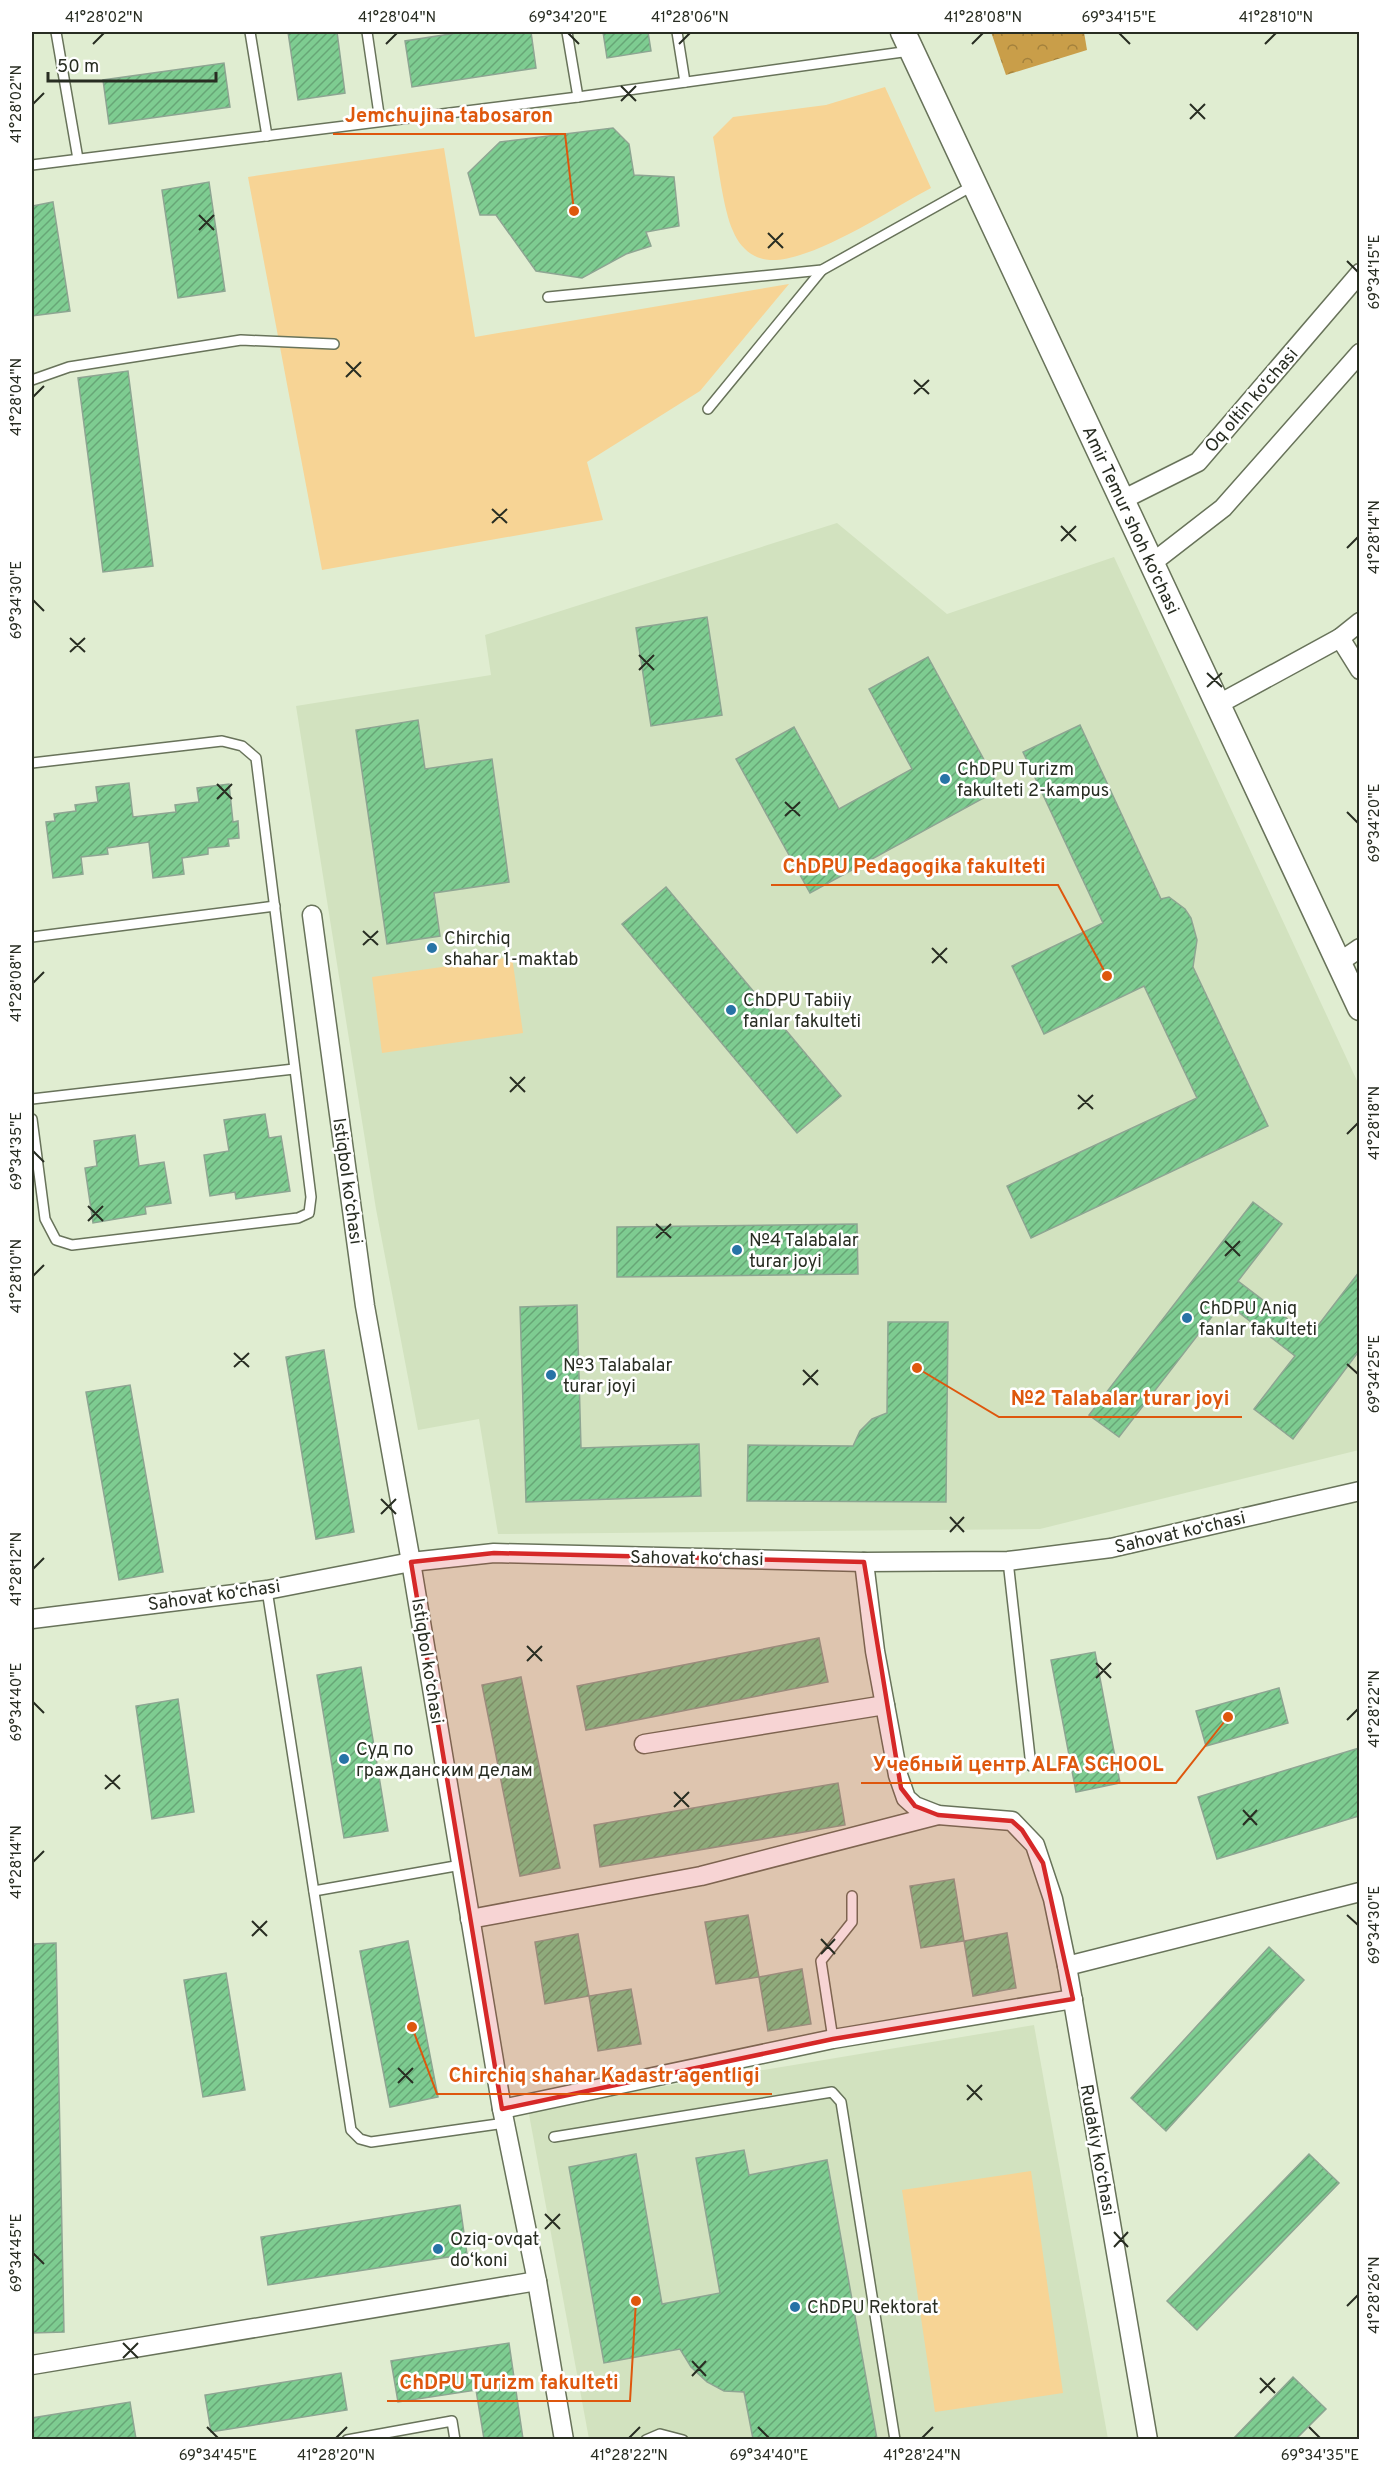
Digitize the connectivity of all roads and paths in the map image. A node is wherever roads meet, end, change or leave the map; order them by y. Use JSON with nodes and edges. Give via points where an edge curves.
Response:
{"nodes":[{"id":1,"x":57,"y":32,"type":"edge"},
{"id":2,"x":250,"y":32,"type":"edge"},
{"id":3,"x":367,"y":32,"type":"edge"},
{"id":4,"x":567,"y":32,"type":"edge"},
{"id":5,"x":677,"y":32,"type":"edge"},
{"id":6,"x":907,"y":41,"type":"edge"},
{"id":7,"x":685,"y":82,"type":"junction"},
{"id":8,"x":578,"y":97,"type":"junction"},
{"id":9,"x":380,"y":121,"type":"junction"},
{"id":10,"x":267,"y":136,"type":"junction"},
{"id":11,"x":78,"y":159,"type":"junction"},
{"id":12,"x":32,"y":165,"type":"edge"},
{"id":13,"x":974,"y":185,"type":"junction"},
{"id":14,"x":822,"y":270,"type":"junction"},
{"id":15,"x":1359,"y":273,"type":"edge"},
{"id":16,"x":548,"y":297,"type":"dead end"},
{"id":17,"x":334,"y":344,"type":"dead end"},
{"id":18,"x":1359,"y":353,"type":"edge"},
{"id":19,"x":32,"y":380,"type":"edge"},
{"id":20,"x":708,"y":409,"type":"dead end"},
{"id":21,"x":1122,"y":500,"type":"junction"},
{"id":22,"x":1152,"y":563,"type":"junction"},
{"id":23,"x":1359,"y":622,"type":"edge"},
{"id":24,"x":1340,"y":638,"type":"junction"},
{"id":25,"x":1359,"y":670,"type":"edge"},
{"id":26,"x":1217,"y":705,"type":"junction"},
{"id":27,"x":32,"y":763,"type":"edge"},
{"id":28,"x":274,"y":906,"type":"junction"},
{"id":29,"x":312,"y":915,"type":"dead end"},
{"id":30,"x":32,"y":937,"type":"edge"},
{"id":31,"x":1359,"y":948,"type":"edge"},
{"id":32,"x":1338,"y":963,"type":"junction"},
{"id":33,"x":1359,"y":1008,"type":"edge"},
{"id":34,"x":294,"y":1069,"type":"junction"},
{"id":35,"x":32,"y":1099,"type":"edge"},
{"id":36,"x":32,"y":1119,"type":"edge"},
{"id":37,"x":1359,"y":1491,"type":"edge"},
{"id":38,"x":411,"y":1562,"type":"junction"},
{"id":39,"x":864,"y":1562,"type":"junction"},
{"id":40,"x":1008,"y":1562,"type":"junction"},
{"id":41,"x":267,"y":1590,"type":"junction"},
{"id":42,"x":32,"y":1619,"type":"edge"},
{"id":43,"x":885,"y":1705,"type":"junction"},
{"id":44,"x":644,"y":1744,"type":"dead end"},
{"id":45,"x":1031,"y":1766,"type":"dead end"},
{"id":46,"x":938,"y":1815,"type":"junction"},
{"id":47,"x":461,"y":1864,"type":"junction"},
{"id":48,"x":314,"y":1891,"type":"junction"},
{"id":49,"x":1359,"y":1892,"type":"edge"},
{"id":50,"x":852,"y":1896,"type":"dead end"},
{"id":51,"x":470,"y":1919,"type":"junction"},
{"id":52,"x":1067,"y":1966,"type":"junction"},
{"id":53,"x":1073,"y":1999,"type":"junction"},
{"id":54,"x":833,"y":2039,"type":"junction"},
{"id":55,"x":503,"y":2116,"type":"junction"},
{"id":56,"x":554,"y":2138,"type":"dead end"},
{"id":57,"x":537,"y":2281,"type":"junction"},
{"id":58,"x":32,"y":2365,"type":"edge"},
{"id":59,"x":347,"y":2439,"type":"edge"},
{"id":60,"x":454,"y":2439,"type":"edge"},
{"id":61,"x":564,"y":2439,"type":"edge"},
{"id":62,"x":646,"y":2439,"type":"edge"},
{"id":63,"x":682,"y":2439,"type":"edge"},
{"id":64,"x":896,"y":2439,"type":"edge"},
{"id":65,"x":1148,"y":2439,"type":"edge"}],
"edges":[{"from":1,"to":11,"type":"lane"},
{"from":2,"to":10,"type":"lane"},
{"from":3,"to":9,"type":"lane"},
{"from":4,"to":8,"type":"lane"},
{"from":5,"to":7,"type":"lane"},
{"from":6,"to":7,"type":"lane"},
{"from":6,"to":13,"type":"main road","name":"Amir Temur shoh ko‘chasi"},
{"from":7,"to":8,"type":"lane"},
{"from":8,"to":9,"type":"lane"},
{"from":9,"to":10,"type":"lane"},
{"from":10,"to":11,"type":"lane"},
{"from":11,"to":12,"type":"lane"},
{"from":13,"to":14,"type":"lane"},
{"from":13,"to":21,"type":"main road","name":"Amir Temur shoh ko‘chasi"},
{"from":14,"to":16,"type":"lane"},
{"from":14,"to":20,"type":"lane"},
{"from":15,"to":21,"type":"street","name":"Oq oltin ko‘chasi","via":[[1198,462]]},
{"from":17,"to":19,"type":"lane","via":[[241,340],[69,367]]},
{"from":18,"to":22,"type":"street","via":[[1223,508]]},
{"from":21,"to":22,"type":"main road","name":"Amir Temur shoh ko‘chasi"},
{"from":22,"to":26,"type":"main road","name":"Amir Temur shoh ko‘chasi"},
{"from":23,"to":24,"type":"street"},
{"from":24,"to":25,"type":"street"},
{"from":24,"to":26,"type":"street"},
{"from":26,"to":32,"type":"main road","name":"Amir Temur shoh ko‘chasi"},
{"from":27,"to":28,"type":"lane","via":[[222,741],[242,746],[256,758]]},
{"from":28,"to":30,"type":"lane"},
{"from":28,"to":34,"type":"lane"},
{"from":29,"to":38,"type":"street","name":"Istiqbol ko‘chasi","via":[[366,1306]]},
{"from":31,"to":32,"type":"street"},
{"from":32,"to":33,"type":"main road","name":"Amir Temur shoh ko‘chasi"},
{"from":34,"to":35,"type":"lane"},
{"from":34,"to":36,"type":"lane","via":[[311,1197],[309,1213],[298,1218],[72,1245],[56,1240],[45,1219]]},
{"from":37,"to":40,"type":"street","name":"Sahovat ko‘chasi","via":[[1111,1548]]},
{"from":38,"to":39,"type":"street","name":"Sahovat ko‘chasi","via":[[494,1553]]},
{"from":38,"to":41,"type":"street","name":"Sahovat ko‘chasi"},
{"from":38,"to":47,"type":"street","name":"Istiqbol ko‘chasi"},
{"from":39,"to":40,"type":"street","name":"Sahovat ko‘chasi"},
{"from":39,"to":43,"type":"street"},
{"from":40,"to":45,"type":"lane"},
{"from":41,"to":42,"type":"street","name":"Sahovat ko‘chasi"},
{"from":41,"to":48,"type":"lane"},
{"from":43,"to":44,"type":"street"},
{"from":43,"to":46,"type":"street","via":[[901,1788],[915,1806]]},
{"from":46,"to":51,"type":"street","via":[[701,1876]]},
{"from":46,"to":52,"type":"street","name":"Rudakiy ko‘chasi","via":[[1012,1821],[1035,1845],[1043,1863]]},
{"from":47,"to":48,"type":"lane"},
{"from":47,"to":51,"type":"street","name":"Istiqbol ko‘chasi"},
{"from":48,"to":55,"type":"lane","via":[[351,2130],[360,2139],[371,2142]]},
{"from":49,"to":52,"type":"street"},
{"from":50,"to":54,"type":"lane","via":[[852,1922],[821,1960]]},
{"from":51,"to":55,"type":"street","name":"Istiqbol ko‘chasi"},
{"from":52,"to":53,"type":"street","name":"Rudakiy ko‘chasi"},
{"from":53,"to":54,"type":"street"},
{"from":53,"to":65,"type":"street","name":"Rudakiy ko‘chasi"},
{"from":54,"to":55,"type":"street"},
{"from":55,"to":57,"type":"street","name":"Istiqbol ko‘chasi"},
{"from":56,"to":64,"type":"lane","via":[[832,2092],[841,2102]]},
{"from":57,"to":58,"type":"street"},
{"from":57,"to":61,"type":"street","name":"Istiqbol ko‘chasi"},
{"from":59,"to":60,"type":"lane","via":[[452,2421]]},
{"from":62,"to":63,"type":"lane","via":[[660,2434]]}]}
